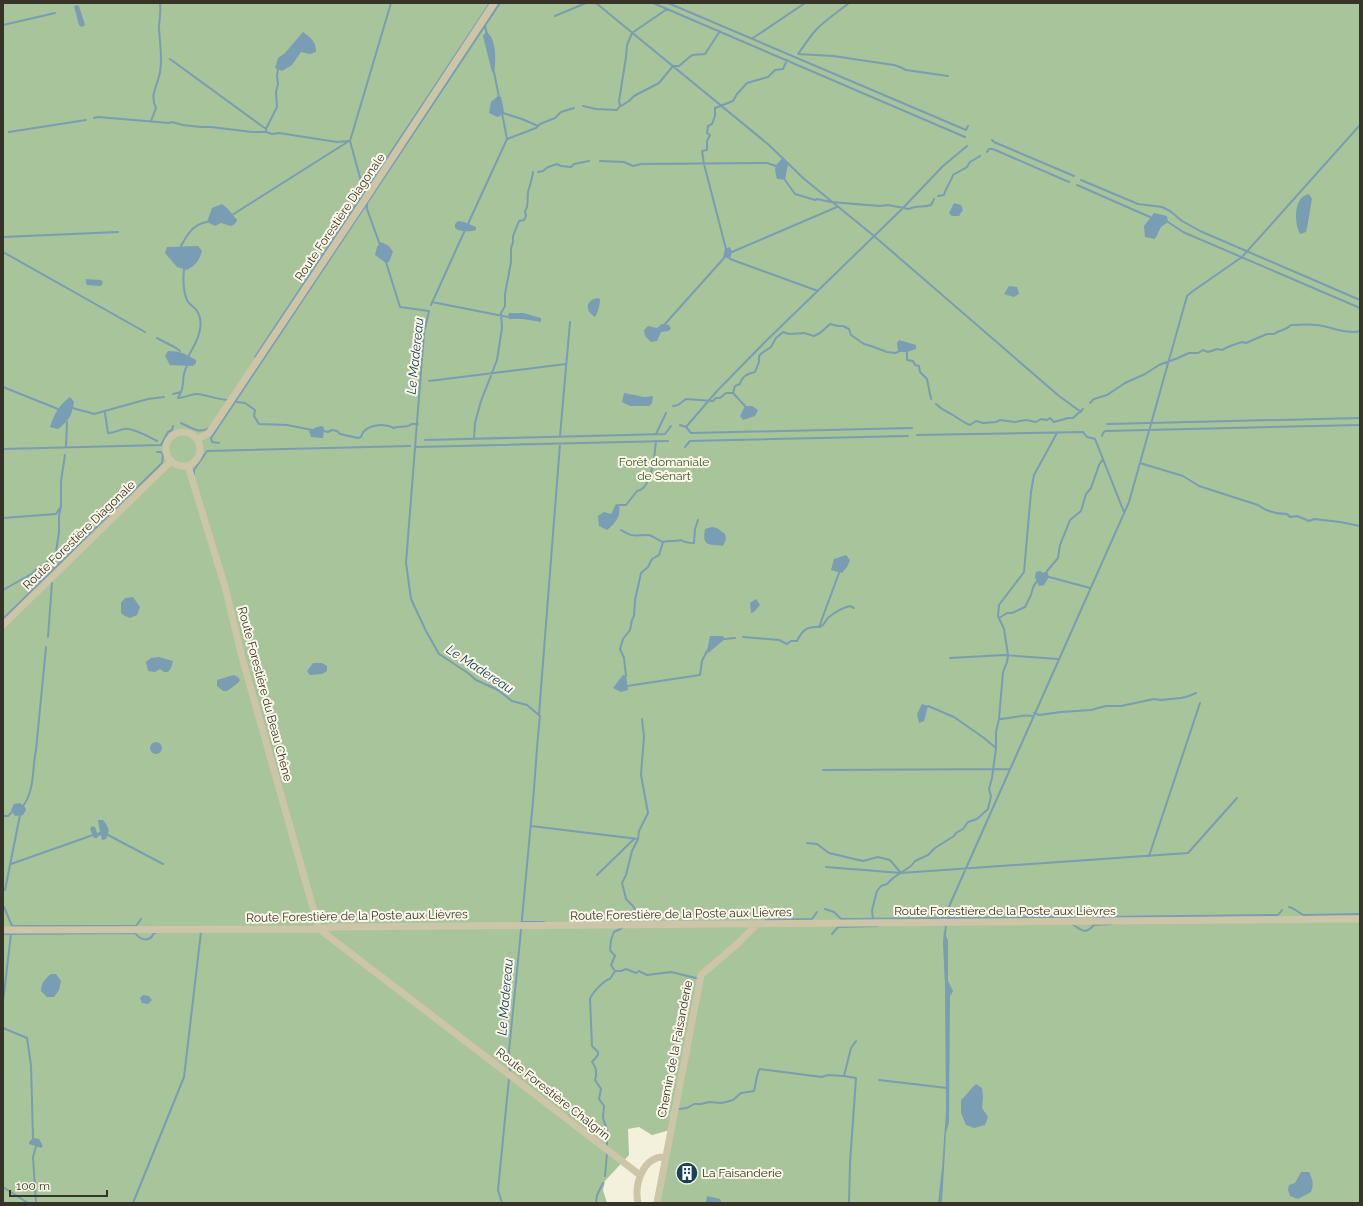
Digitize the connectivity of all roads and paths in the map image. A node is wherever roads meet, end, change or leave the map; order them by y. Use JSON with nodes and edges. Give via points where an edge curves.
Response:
{"nodes":[{"id":1,"x":494,"y":3,"type":"edge"},
{"id":2,"x":198,"y":439,"type":"junction"},
{"id":3,"x":171,"y":462,"type":"junction"},
{"id":4,"x":188,"y":466,"type":"junction"},
{"id":5,"x":3,"y":625,"type":"edge"},
{"id":6,"x":1360,"y":919,"type":"edge"},
{"id":7,"x":757,"y":924,"type":"junction"},
{"id":8,"x":319,"y":929,"type":"junction"},
{"id":9,"x":3,"y":930,"type":"edge"},
{"id":10,"x":665,"y":1157,"type":"junction"},
{"id":11,"x":640,"y":1175,"type":"junction"},
{"id":12,"x":638,"y":1203,"type":"edge"},
{"id":13,"x":657,"y":1203,"type":"edge"}],
"edges":[{"from":1,"to":2,"type":"street","name":"Route Forestière Diagonale","via":[[209,432]]},
{"from":2,"to":3,"type":"street","via":[[187,432],[174,434],[166,446]]},
{"from":2,"to":4,"type":"street","via":[[201,448],[198,458]]},
{"from":3,"to":4,"type":"street"},
{"from":3,"to":5,"type":"street","name":"Route Forestière Diagonale"},
{"from":4,"to":8,"type":"street","name":"Route Forestière du Beau Chêne","via":[[225,587],[243,661]]},
{"from":6,"to":7,"type":"street","name":"Route Forestière de la Poste aux Lièvres"},
{"from":7,"to":8,"type":"street","name":"Route Forestière de la Poste aux Lièvres"},
{"from":7,"to":10,"type":"street","name":"Chemin de la Faisanderie","via":[[701,975]]},
{"from":8,"to":9,"type":"street","name":"Route Forestière de la Poste aux Lièvres"},
{"from":8,"to":11,"type":"street","name":"Route Forestière Chalgrin"},
{"from":10,"to":11,"type":"street","via":[[653,1160]]},
{"from":10,"to":13,"type":"street","name":"Chemin de la Faisanderie"},
{"from":11,"to":12,"type":"street","via":[[637,1187]]}]}
